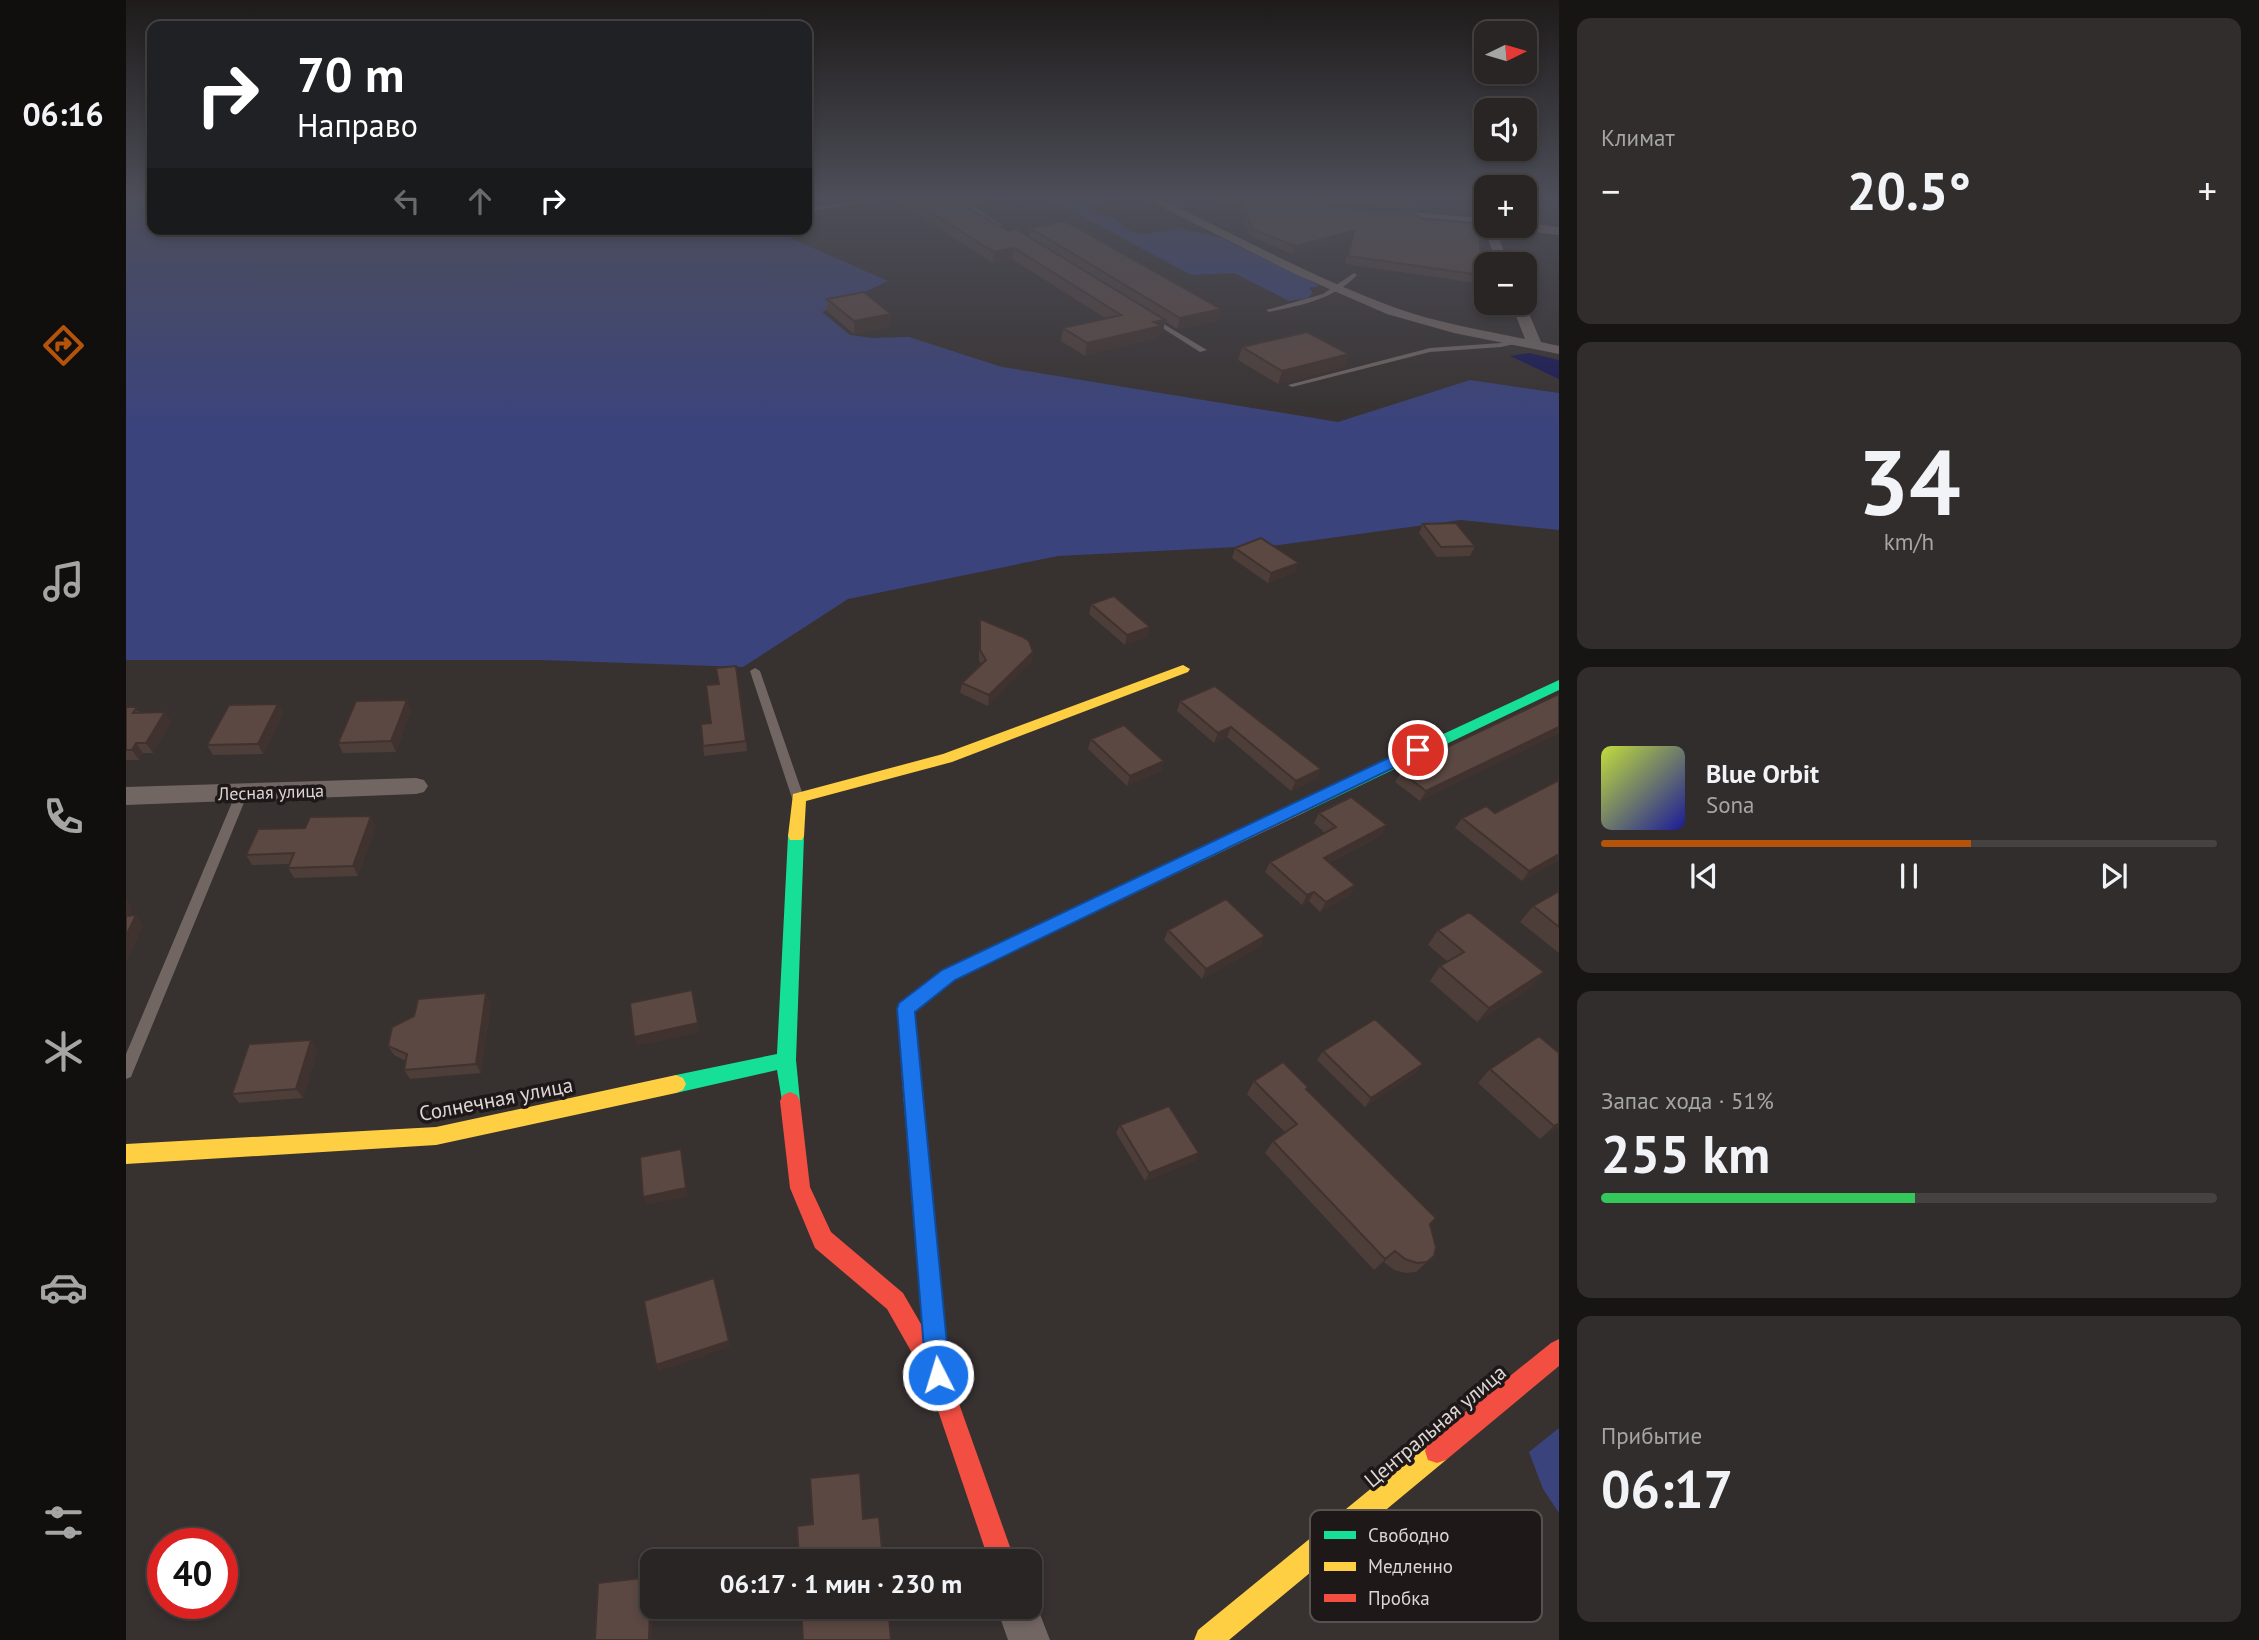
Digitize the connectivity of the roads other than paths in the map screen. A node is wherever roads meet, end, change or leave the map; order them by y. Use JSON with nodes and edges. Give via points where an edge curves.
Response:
{"nodes":[{"id":1,"x":1310,"y":275,"type":"edge"},
{"id":2,"x":1354,"y":275,"type":"dead end"},
{"id":3,"x":1341,"y":289,"type":"junction"},
{"id":4,"x":1269,"y":310,"type":"dead end"},
{"id":5,"x":1144,"y":314,"type":"edge"},
{"id":6,"x":1523,"y":315,"type":"edge"},
{"id":7,"x":1516,"y":341,"type":"junction"},
{"id":8,"x":1535,"y":345,"type":"junction"},
{"id":9,"x":1203,"y":350,"type":"dead end"},
{"id":10,"x":1559,"y":350,"type":"edge"},
{"id":11,"x":1292,"y":385,"type":"edge"},
{"id":12,"x":1183,"y":669,"type":"dead end"},
{"id":13,"x":755,"y":671,"type":"dead end"},
{"id":14,"x":1559,"y":684,"type":"edge"},
{"id":15,"x":416,"y":786,"type":"dead end"},
{"id":16,"x":242,"y":793,"type":"junction"},
{"id":17,"x":126,"y":796,"type":"edge"},
{"id":18,"x":798,"y":797,"type":"junction"},
{"id":19,"x":786,"y":1060,"type":"junction"},
{"id":20,"x":126,"y":1072,"type":"edge"},
{"id":21,"x":126,"y":1154,"type":"edge"},
{"id":22,"x":1559,"y":1351,"type":"edge"},
{"id":23,"x":938,"y":1375,"type":"junction"},
{"id":24,"x":1366,"y":1510,"type":"edge"},
{"id":25,"x":998,"y":1549,"type":"edge"},
{"id":26,"x":1310,"y":1556,"type":"edge"},
{"id":27,"x":1022,"y":1619,"type":"edge"},
{"id":28,"x":1029,"y":1640,"type":"edge"},
{"id":29,"x":1208,"y":1640,"type":"edge"}],
"edges":[{"from":1,"to":3,"type":"street"},
{"from":2,"to":3,"type":"lane"},
{"from":3,"to":4,"type":"lane"},
{"from":3,"to":7,"type":"street","via":[[1395,311]]},
{"from":5,"to":9,"type":"lane"},
{"from":6,"to":8,"type":"street"},
{"from":7,"to":8,"type":"street"},
{"from":7,"to":11,"type":"lane","via":[[1419,352]]},
{"from":8,"to":10,"type":"street"},
{"from":12,"to":18,"type":"street","via":[[947,758]]},
{"from":13,"to":18,"type":"lane"},
{"from":14,"to":23,"type":"street","via":[[948,975],[906,1009]]},
{"from":15,"to":16,"type":"street","name":"Лесная улица"},
{"from":16,"to":17,"type":"street","name":"Лесная улица"},
{"from":16,"to":20,"type":"lane"},
{"from":18,"to":19,"type":"street"},
{"from":19,"to":21,"type":"street","name":"Солнечная улица","via":[[436,1136]]},
{"from":19,"to":23,"type":"street","via":[[800,1188],[823,1240],[895,1301]]},
{"from":22,"to":24,"type":"street","name":"Центральная улица"},
{"from":23,"to":25,"type":"street"},
{"from":26,"to":29,"type":"street","name":"Центральная улица"},
{"from":27,"to":28,"type":"street"}]}
